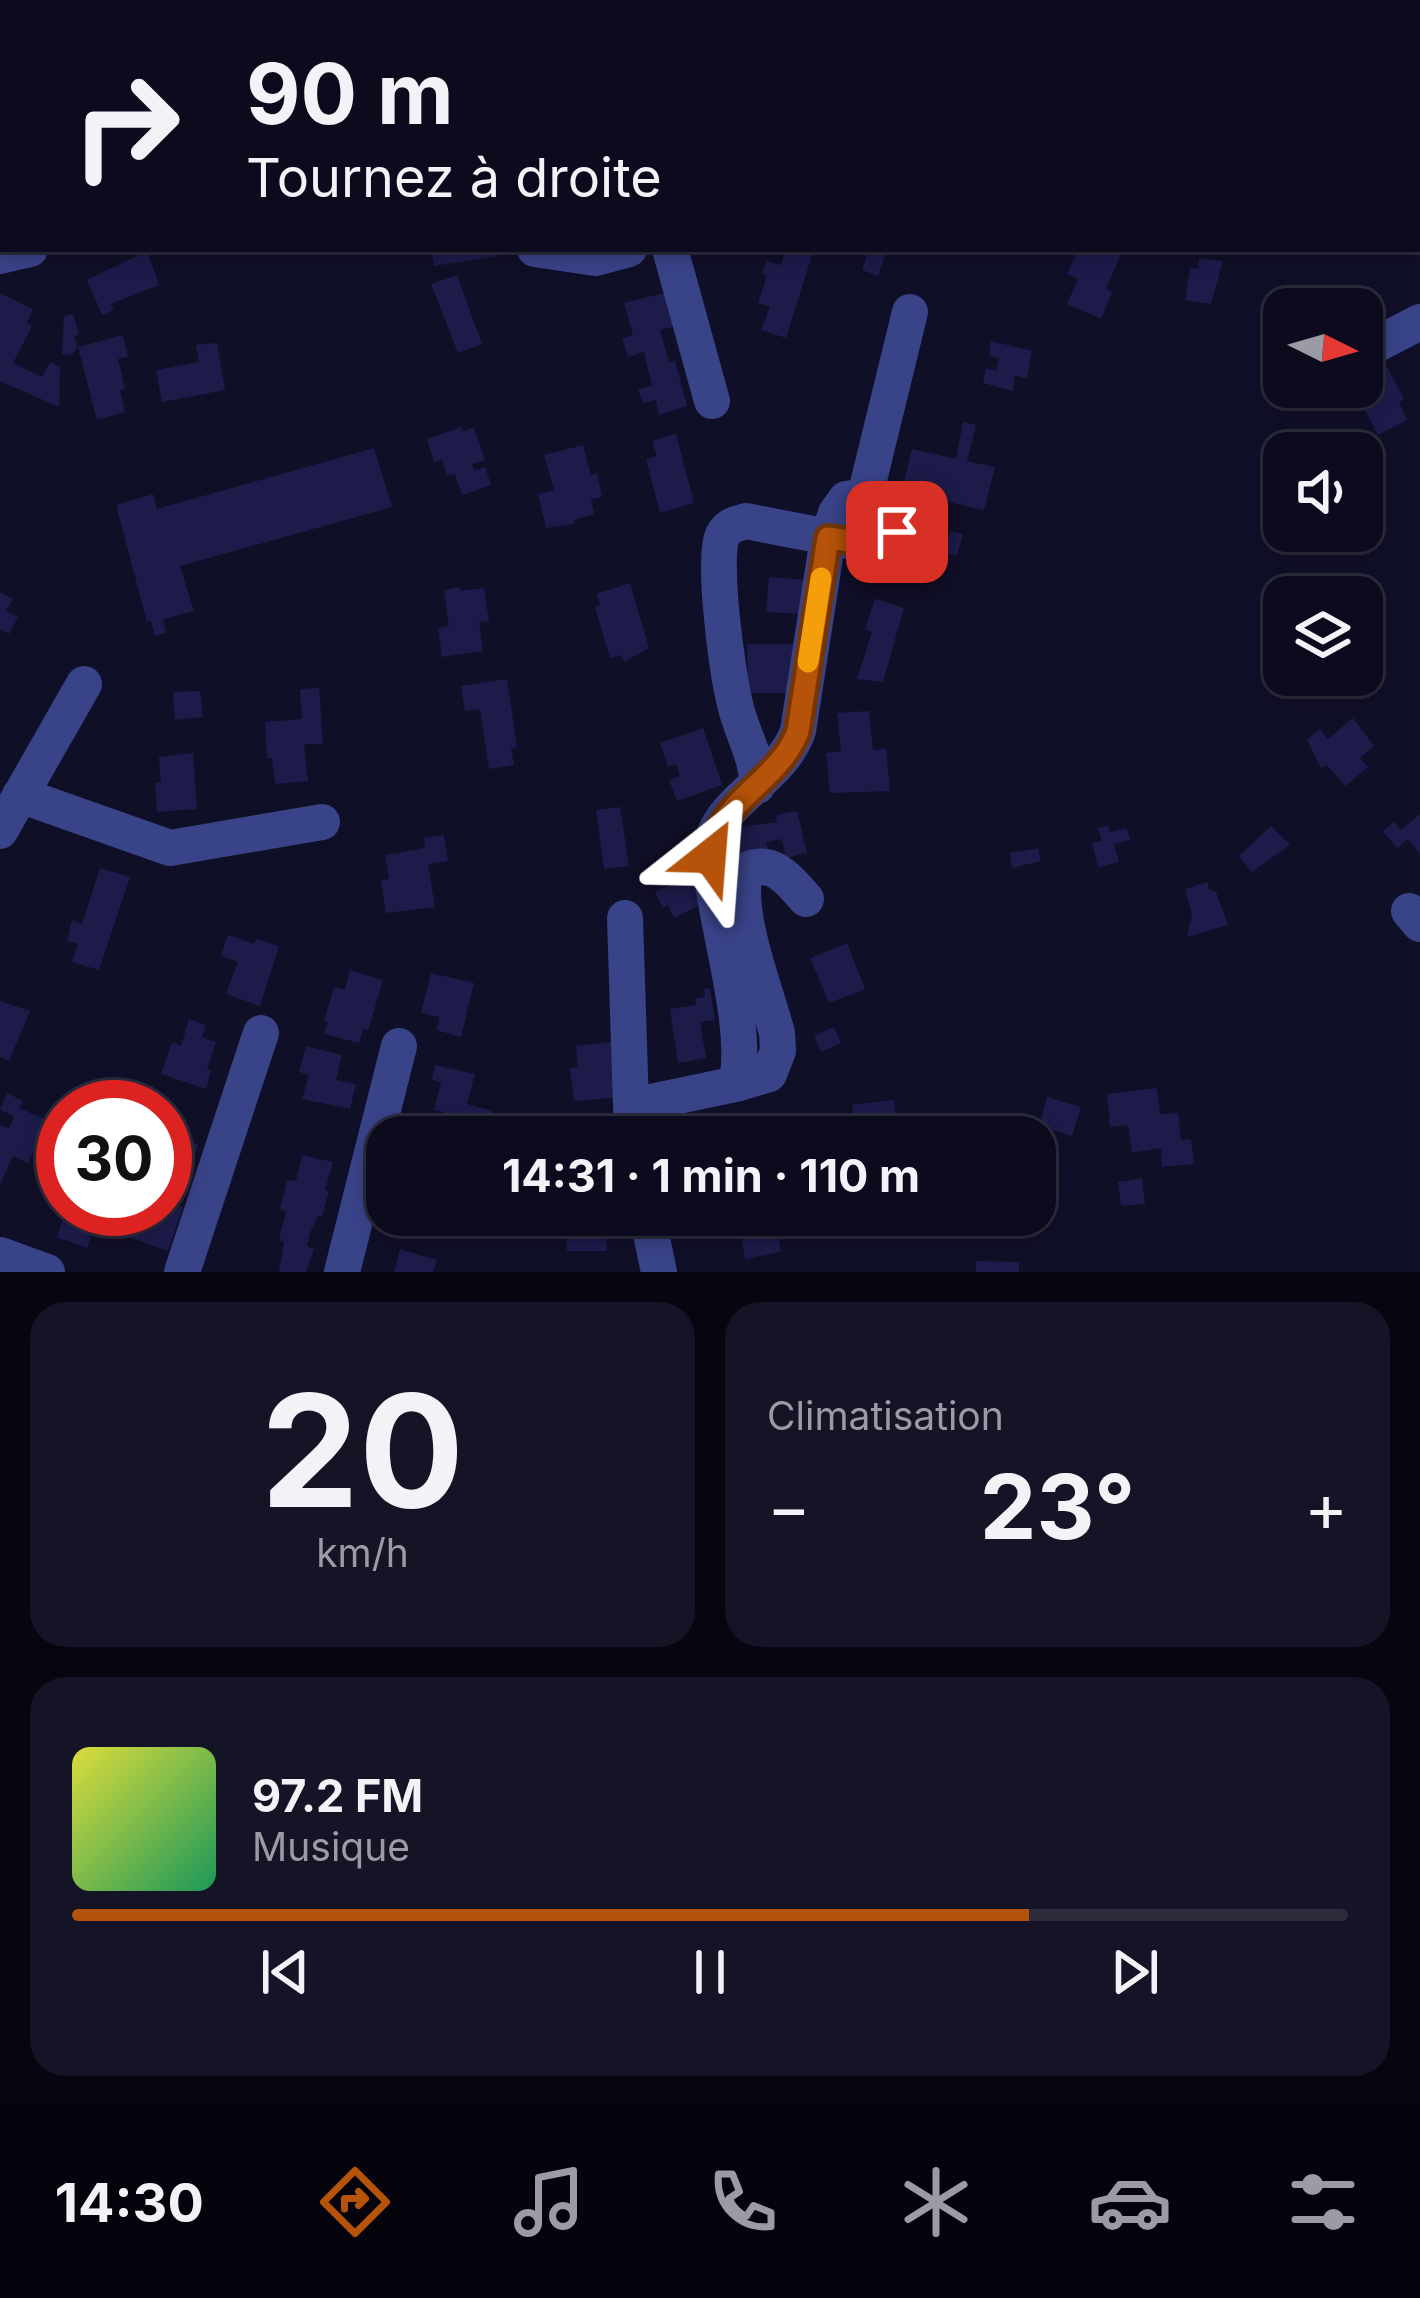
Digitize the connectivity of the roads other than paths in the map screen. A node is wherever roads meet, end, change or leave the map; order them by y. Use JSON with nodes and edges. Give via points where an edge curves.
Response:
{"nodes":[{"id":1,"x":555,"y":252,"type":"edge"},
{"id":2,"x":618,"y":252,"type":"edge"},
{"id":3,"x":671,"y":252,"type":"edge"},
{"id":4,"x":910,"y":312,"type":"dead end"},
{"id":5,"x":1420,"y":322,"type":"edge"},
{"id":6,"x":1383,"y":341,"type":"edge"},
{"id":7,"x":712,"y":401,"type":"dead end"},
{"id":8,"x":907,"y":512,"type":"dead end"},
{"id":9,"x":828,"y":538,"type":"junction"},
{"id":10,"x":84,"y":684,"type":"dead end"},
{"id":11,"x":757,"y":786,"type":"junction"},
{"id":12,"x":20,"y":796,"type":"junction"},
{"id":13,"x":322,"y":823,"type":"dead end"},
{"id":14,"x":0,"y":831,"type":"edge"},
{"id":15,"x":806,"y":899,"type":"dead end"},
{"id":16,"x":626,"y":917,"type":"dead end"},
{"id":17,"x":261,"y":1033,"type":"dead end"},
{"id":18,"x":399,"y":1046,"type":"dead end"},
{"id":19,"x":736,"y":1084,"type":"junction"},
{"id":20,"x":631,"y":1116,"type":"edge"},
{"id":21,"x":648,"y":1116,"type":"edge"},
{"id":22,"x":651,"y":1236,"type":"edge"},
{"id":23,"x":0,"y":1256,"type":"edge"},
{"id":24,"x":47,"y":1272,"type":"edge"},
{"id":25,"x":182,"y":1272,"type":"edge"},
{"id":26,"x":342,"y":1272,"type":"edge"},
{"id":27,"x":658,"y":1272,"type":"edge"}],
"edges":[{"from":1,"to":2,"type":"street"},
{"from":3,"to":7,"type":"street"},
{"from":4,"to":9,"type":"street","via":[[866,496],[846,499]]},
{"from":5,"to":6,"type":"street"},
{"from":8,"to":9,"type":"street","via":[[887,541]]},
{"from":9,"to":11,"type":"street","via":[[798,731],[789,754]]},
{"from":9,"to":11,"type":"street","via":[[746,521],[720,539],[734,704]]},
{"from":10,"to":12,"type":"street"},
{"from":11,"to":19,"type":"street","via":[[723,818],[710,856],[738,1034]]},
{"from":12,"to":13,"type":"street","via":[[170,848]]},
{"from":12,"to":14,"type":"street"},
{"from":15,"to":19,"type":"street","via":[[775,868],[746,871],[747,920],[778,1051],[769,1074]]},
{"from":16,"to":20,"type":"street"},
{"from":17,"to":25,"type":"street"},
{"from":18,"to":26,"type":"street"},
{"from":19,"to":21,"type":"street"},
{"from":22,"to":27,"type":"street"},
{"from":23,"to":24,"type":"street"}]}
